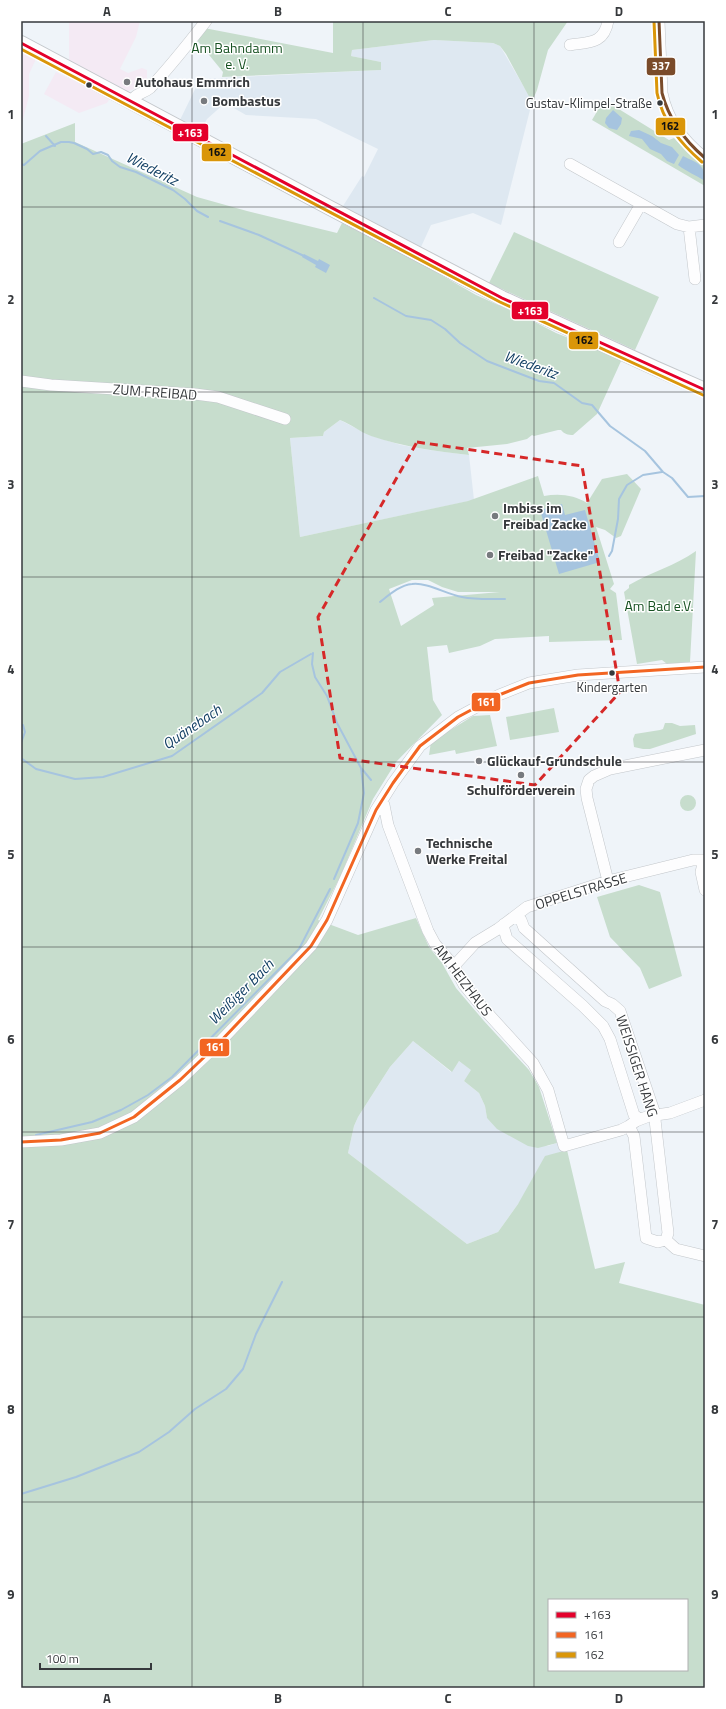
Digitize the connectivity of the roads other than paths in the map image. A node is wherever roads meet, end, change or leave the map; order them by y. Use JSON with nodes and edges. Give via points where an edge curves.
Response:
{"nodes":[{"id":1,"x":206,"y":21,"type":"edge"},
{"id":2,"x":608,"y":21,"type":"edge"},
{"id":3,"x":659,"y":21,"type":"edge"},
{"id":4,"x":21,"y":43,"type":"edge"},
{"id":5,"x":570,"y":45,"type":"dead end"},
{"id":6,"x":126,"y":100,"type":"junction"},
{"id":7,"x":705,"y":158,"type":"edge"},
{"id":8,"x":570,"y":164,"type":"dead end"},
{"id":9,"x":641,"y":204,"type":"junction"},
{"id":10,"x":705,"y":225,"type":"edge"},
{"id":11,"x":689,"y":227,"type":"junction"},
{"id":12,"x":619,"y":242,"type":"dead end"},
{"id":13,"x":695,"y":279,"type":"dead end"},
{"id":14,"x":21,"y":381,"type":"edge"},
{"id":15,"x":705,"y":390,"type":"edge"},
{"id":16,"x":285,"y":419,"type":"dead end"},
{"id":17,"x":705,"y":666,"type":"edge"},
{"id":18,"x":705,"y":750,"type":"edge"},
{"id":19,"x":382,"y":801,"type":"junction"},
{"id":20,"x":705,"y":860,"type":"edge"},
{"id":21,"x":608,"y":882,"type":"junction"},
{"id":22,"x":705,"y":890,"type":"edge"},
{"id":23,"x":509,"y":921,"type":"junction"},
{"id":24,"x":454,"y":966,"type":"junction"},
{"id":25,"x":705,"y":1100,"type":"edge"},
{"id":26,"x":654,"y":1115,"type":"junction"},
{"id":27,"x":640,"y":1119,"type":"junction"},
{"id":28,"x":629,"y":1126,"type":"junction"},
{"id":29,"x":21,"y":1142,"type":"edge"},
{"id":30,"x":662,"y":1241,"type":"junction"},
{"id":31,"x":705,"y":1256,"type":"edge"}],
"edges":[{"from":1,"to":6,"type":"street","via":[[173,64],[146,91]]},
{"from":2,"to":5,"type":"street","via":[[602,35],[595,42]]},
{"from":3,"to":7,"type":"street","via":[[664,103],[680,133]]},
{"from":4,"to":6,"type":"main road"},
{"from":6,"to":15,"type":"main road","via":[[502,298]]},
{"from":8,"to":9,"type":"street"},
{"from":9,"to":11,"type":"street","via":[[677,224]]},
{"from":9,"to":12,"type":"street"},
{"from":10,"to":11,"type":"street"},
{"from":11,"to":13,"type":"street"},
{"from":14,"to":16,"type":"street","name":"ZUM FREIBAD","via":[[218,397]]},
{"from":17,"to":19,"type":"street","via":[[572,676],[522,685],[458,716],[429,739],[405,764]]},
{"from":18,"to":21,"type":"street","via":[[610,770],[589,780],[587,798]]},
{"from":19,"to":24,"type":"street","name":"AM HEIZHAUS","via":[[388,825],[428,931],[435,944]]},
{"from":19,"to":29,"type":"street","via":[[326,920],[311,946],[207,1055],[134,1117],[100,1133],[61,1140]]},
{"from":20,"to":21,"type":"street","name":"OPPELSTRASSE","via":[[693,860]]},
{"from":20,"to":22,"type":"street","via":[[701,872]]},
{"from":21,"to":23,"type":"street","name":"OPPELSTRASSE","via":[[527,907]]},
{"from":23,"to":24,"type":"street","name":"OPPELSTRASSE","via":[[475,943]]},
{"from":23,"to":26,"type":"street","name":"WEISSIGER HANG","via":[[521,920],[524,928],[605,1001],[620,1011]]},
{"from":23,"to":27,"type":"street","name":"WEISSIGER HANG","via":[[504,930],[507,939],[603,1026],[610,1038],[634,1115]]},
{"from":24,"to":28,"type":"street","name":"AM HEIZHAUS","via":[[464,985],[533,1062],[544,1081],[564,1146]]},
{"from":25,"to":26,"type":"street","via":[[670,1113]]},
{"from":26,"to":27,"type":"street"},
{"from":26,"to":30,"type":"street","name":"WEISSIGER HANG","via":[[668,1233]]},
{"from":27,"to":28,"type":"street"},
{"from":28,"to":30,"type":"street","name":"WEISSIGER HANG","via":[[634,1136],[646,1238]]},
{"from":30,"to":31,"type":"street","name":"WEISSIGER HANG","via":[[676,1249]]}]}
